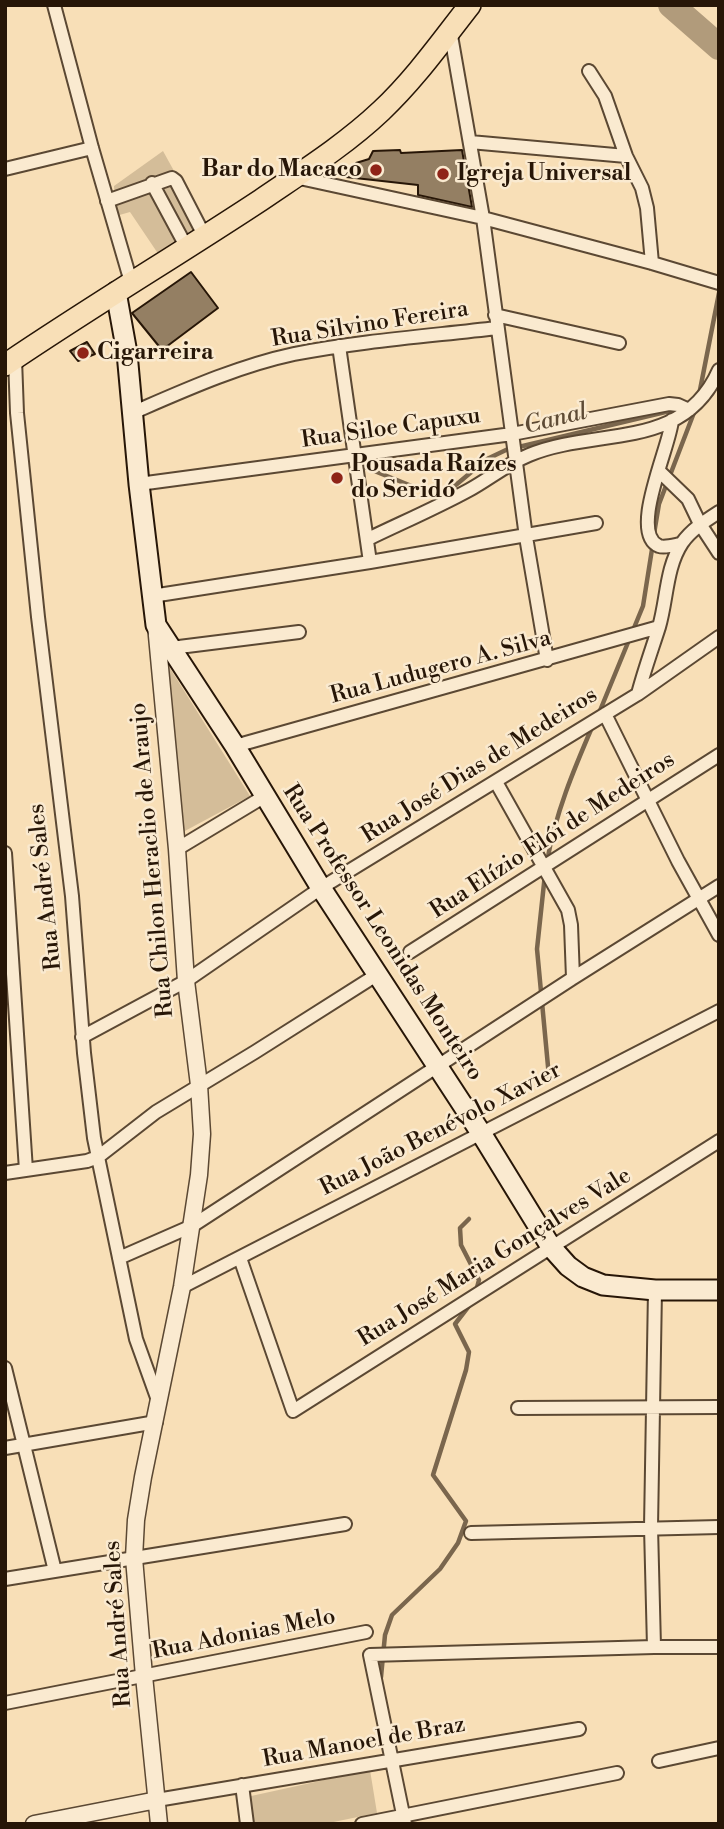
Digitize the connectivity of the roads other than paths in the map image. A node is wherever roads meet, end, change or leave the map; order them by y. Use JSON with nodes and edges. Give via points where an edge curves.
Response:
{"nodes":[{"id":1,"x":54,"y":5,"type":"edge"},
{"id":2,"x":470,"y":5,"type":"edge"},
{"id":3,"x":450,"y":30,"type":"junction"},
{"id":4,"x":589,"y":71,"type":"dead end"},
{"id":5,"x":470,"y":142,"type":"junction"},
{"id":6,"x":92,"y":148,"type":"junction"},
{"id":7,"x":626,"y":156,"type":"junction"},
{"id":8,"x":5,"y":169,"type":"edge"},
{"id":9,"x":295,"y":177,"type":"junction"},
{"id":10,"x":152,"y":183,"type":"junction"},
{"id":11,"x":107,"y":201,"type":"junction"},
{"id":12,"x":482,"y":218,"type":"junction"},
{"id":13,"x":196,"y":242,"type":"junction"},
{"id":14,"x":652,"y":263,"type":"junction"},
{"id":15,"x":719,"y":284,"type":"edge"},
{"id":16,"x":124,"y":287,"type":"junction"},
{"id":17,"x":496,"y":322,"type":"junction"},
{"id":18,"x":619,"y":343,"type":"dead end"},
{"id":19,"x":339,"y":346,"type":"junction"},
{"id":20,"x":10,"y":362,"type":"edge"},
{"id":21,"x":719,"y":370,"type":"edge"},
{"id":22,"x":689,"y":410,"type":"junction"},
{"id":23,"x":132,"y":413,"type":"junction"},
{"id":24,"x":672,"y":419,"type":"junction"},
{"id":25,"x":513,"y":433,"type":"junction"},
{"id":26,"x":354,"y":455,"type":"junction"},
{"id":27,"x":516,"y":461,"type":"junction"},
{"id":28,"x":659,"y":471,"type":"junction"},
{"id":29,"x":139,"y":484,"type":"junction"},
{"id":30,"x":719,"y":512,"type":"edge"},
{"id":31,"x":596,"y":523,"type":"dead end"},
{"id":32,"x":700,"y":524,"type":"junction"},
{"id":33,"x":526,"y":537,"type":"junction"},
{"id":34,"x":368,"y":539,"type":"junction"},
{"id":35,"x":681,"y":544,"type":"junction"},
{"id":36,"x":719,"y":554,"type":"edge"},
{"id":37,"x":370,"y":562,"type":"junction"},
{"id":38,"x":152,"y":596,"type":"junction"},
{"id":39,"x":156,"y":625,"type":"junction"},
{"id":40,"x":659,"y":627,"type":"junction"},
{"id":41,"x":299,"y":632,"type":"dead end"},
{"id":42,"x":719,"y":636,"type":"edge"},
{"id":43,"x":171,"y":648,"type":"junction"},
{"id":44,"x":547,"y":660,"type":"junction"},
{"id":45,"x":638,"y":694,"type":"junction"},
{"id":46,"x":605,"y":714,"type":"junction"},
{"id":47,"x":235,"y":746,"type":"junction"},
{"id":48,"x":719,"y":755,"type":"edge"},
{"id":49,"x":496,"y":782,"type":"junction"},
{"id":50,"x":265,"y":796,"type":"junction"},
{"id":51,"x":648,"y":800,"type":"junction"},
{"id":52,"x":177,"y":849,"type":"junction"},
{"id":53,"x":5,"y":854,"type":"edge"},
{"id":54,"x":544,"y":867,"type":"junction"},
{"id":55,"x":719,"y":886,"type":"edge"},
{"id":56,"x":321,"y":888,"type":"junction"},
{"id":57,"x":698,"y":899,"type":"junction"},
{"id":58,"x":719,"y":935,"type":"edge"},
{"id":59,"x":410,"y":952,"type":"dead end"},
{"id":60,"x":378,"y":974,"type":"junction"},
{"id":61,"x":573,"y":978,"type":"junction"},
{"id":62,"x":186,"y":981,"type":"junction"},
{"id":63,"x":719,"y":1011,"type":"edge"},
{"id":64,"x":82,"y":1037,"type":"junction"},
{"id":65,"x":436,"y":1066,"type":"junction"},
{"id":66,"x":199,"y":1086,"type":"junction"},
{"id":67,"x":481,"y":1133,"type":"junction"},
{"id":68,"x":719,"y":1141,"type":"edge"},
{"id":69,"x":98,"y":1157,"type":"junction"},
{"id":70,"x":26,"y":1170,"type":"junction"},
{"id":71,"x":5,"y":1173,"type":"edge"},
{"id":72,"x":192,"y":1226,"type":"junction"},
{"id":73,"x":551,"y":1247,"type":"junction"},
{"id":74,"x":118,"y":1258,"type":"junction"},
{"id":75,"x":240,"y":1258,"type":"junction"},
{"id":76,"x":182,"y":1287,"type":"junction"},
{"id":77,"x":715,"y":1287,"type":"edge"},
{"id":78,"x":655,"y":1290,"type":"junction"},
{"id":79,"x":5,"y":1368,"type":"edge"},
{"id":80,"x":159,"y":1404,"type":"junction"},
{"id":81,"x":653,"y":1407,"type":"junction"},
{"id":82,"x":719,"y":1407,"type":"edge"},
{"id":83,"x":518,"y":1408,"type":"dead end"},
{"id":84,"x":156,"y":1422,"type":"junction"},
{"id":85,"x":23,"y":1445,"type":"junction"},
{"id":86,"x":5,"y":1448,"type":"edge"},
{"id":87,"x":345,"y":1524,"type":"dead end"},
{"id":88,"x":651,"y":1527,"type":"junction"},
{"id":89,"x":719,"y":1527,"type":"edge"},
{"id":90,"x":471,"y":1533,"type":"dead end"},
{"id":91,"x":134,"y":1558,"type":"junction"},
{"id":92,"x":55,"y":1571,"type":"junction"},
{"id":93,"x":5,"y":1579,"type":"edge"},
{"id":94,"x":366,"y":1632,"type":"dead end"},
{"id":95,"x":654,"y":1647,"type":"junction"},
{"id":96,"x":719,"y":1647,"type":"edge"},
{"id":97,"x":144,"y":1676,"type":"junction"},
{"id":98,"x":5,"y":1703,"type":"edge"},
{"id":99,"x":579,"y":1729,"type":"dead end"},
{"id":100,"x":719,"y":1748,"type":"edge"},
{"id":101,"x":392,"y":1759,"type":"junction"},
{"id":102,"x":659,"y":1761,"type":"dead end"},
{"id":103,"x":617,"y":1773,"type":"dead end"},
{"id":104,"x":242,"y":1785,"type":"junction"},
{"id":105,"x":157,"y":1800,"type":"junction"},
{"id":106,"x":404,"y":1820,"type":"edge"},
{"id":107,"x":34,"y":1824,"type":"edge"},
{"id":108,"x":159,"y":1824,"type":"edge"},
{"id":109,"x":247,"y":1824,"type":"edge"},
{"id":110,"x":362,"y":1824,"type":"edge"}],
"edges":[{"from":1,"to":6,"type":"street"},
{"from":2,"to":3,"type":"main road"},
{"from":3,"to":5,"type":"street"},
{"from":3,"to":9,"type":"main road","via":[[432,57],[380,112]]},
{"from":4,"to":7,"type":"street","via":[[605,96]]},
{"from":5,"to":7,"type":"street"},
{"from":5,"to":12,"type":"street"},
{"from":6,"to":8,"type":"street"},
{"from":6,"to":11,"type":"street"},
{"from":7,"to":14,"type":"street","via":[[647,208]]},
{"from":9,"to":12,"type":"street"},
{"from":9,"to":13,"type":"main road"},
{"from":10,"to":11,"type":"street"},
{"from":10,"to":13,"type":"street"},
{"from":10,"to":13,"type":"street","via":[[175,179]]},
{"from":11,"to":16,"type":"street"},
{"from":12,"to":14,"type":"street"},
{"from":12,"to":17,"type":"street"},
{"from":13,"to":16,"type":"main road"},
{"from":14,"to":15,"type":"street"},
{"from":16,"to":20,"type":"main road"},
{"from":16,"to":23,"type":"main road","name":"Rua Chilon Heraclio de Araujo"},
{"from":17,"to":18,"type":"street","name":"Rua Silvino Fereira"},
{"from":17,"to":19,"type":"street","name":"Rua Silvino Fereira"},
{"from":17,"to":25,"type":"street"},
{"from":19,"to":23,"type":"street","name":"Rua Silvino Fereira","via":[[254,365]]},
{"from":19,"to":26,"type":"street"},
{"from":20,"to":64,"type":"street","name":"Rua André Sales","via":[[72,896]]},
{"from":21,"to":22,"type":"street","via":[[707,392]]},
{"from":22,"to":24,"type":"street"},
{"from":22,"to":25,"type":"street","name":"Rua Siloe Capuxu","via":[[669,404]]},
{"from":23,"to":29,"type":"main road","name":"Rua Chilon Heraclio de Araujo"},
{"from":24,"to":27,"type":"street","via":[[632,435],[551,448]]},
{"from":24,"to":28,"type":"street"},
{"from":25,"to":26,"type":"street","name":"Rua Siloe Capuxu"},
{"from":25,"to":27,"type":"street"},
{"from":26,"to":29,"type":"street","name":"Rua Siloe Capuxu"},
{"from":26,"to":34,"type":"street"},
{"from":27,"to":33,"type":"street"},
{"from":27,"to":34,"type":"street","via":[[446,503]]},
{"from":28,"to":32,"type":"street","via":[[688,499]]},
{"from":28,"to":35,"type":"street","via":[[646,522],[649,533],[662,547]]},
{"from":29,"to":38,"type":"main road","name":"Rua Chilon Heraclio de Araujo"},
{"from":30,"to":32,"type":"street"},
{"from":31,"to":33,"type":"street"},
{"from":32,"to":35,"type":"street"},
{"from":32,"to":36,"type":"street"},
{"from":33,"to":37,"type":"street"},
{"from":33,"to":44,"type":"street"},
{"from":34,"to":37,"type":"street"},
{"from":35,"to":40,"type":"street"},
{"from":37,"to":38,"type":"street"},
{"from":38,"to":39,"type":"main road","name":"Rua Chilon Heraclio de Araujo"},
{"from":39,"to":43,"type":"main road","name":"Rua Professor Leonidas Monteiro"},
{"from":39,"to":52,"type":"street","name":"Rua Chilon Heraclio de Araujo"},
{"from":40,"to":44,"type":"street","name":"Rua Ludugero A. Silva"},
{"from":40,"to":45,"type":"street"},
{"from":41,"to":43,"type":"street"},
{"from":42,"to":45,"type":"street","name":"Rua José Dias de Medeiros"},
{"from":43,"to":47,"type":"main road","name":"Rua Professor Leonidas Monteiro"},
{"from":44,"to":47,"type":"street","name":"Rua Ludugero A. Silva"},
{"from":45,"to":46,"type":"street","name":"Rua José Dias de Medeiros"},
{"from":46,"to":49,"type":"street","name":"Rua José Dias de Medeiros"},
{"from":46,"to":51,"type":"street"},
{"from":47,"to":50,"type":"main road","name":"Rua Professor Leonidas Monteiro"},
{"from":48,"to":51,"type":"street","name":"Rua Elízio Elói de Medeiros"},
{"from":49,"to":54,"type":"street"},
{"from":49,"to":56,"type":"street","name":"Rua José Dias de Medeiros"},
{"from":50,"to":52,"type":"street"},
{"from":50,"to":56,"type":"main road","name":"Rua Professor Leonidas Monteiro"},
{"from":51,"to":54,"type":"street","name":"Rua Elízio Elói de Medeiros"},
{"from":51,"to":57,"type":"street"},
{"from":52,"to":62,"type":"street","name":"Rua Chilon Heraclio de Araujo"},
{"from":53,"to":70,"type":"street"},
{"from":54,"to":59,"type":"street","name":"Rua Elízio Elói de Medeiros"},
{"from":54,"to":61,"type":"street","via":[[568,910]]},
{"from":55,"to":57,"type":"street"},
{"from":56,"to":60,"type":"main road","name":"Rua Professor Leonidas Monteiro"},
{"from":56,"to":62,"type":"street","name":"Rua José Dias de Medeiros"},
{"from":57,"to":58,"type":"street"},
{"from":57,"to":61,"type":"street"},
{"from":60,"to":65,"type":"main road","name":"Rua Professor Leonidas Monteiro"},
{"from":60,"to":66,"type":"street"},
{"from":61,"to":65,"type":"street"},
{"from":62,"to":64,"type":"street","name":"Rua José Dias de Medeiros"},
{"from":62,"to":66,"type":"street","name":"Rua Chilon Heraclio de Araujo"},
{"from":63,"to":67,"type":"street","name":"Rua João Benévolo Xavier"},
{"from":64,"to":69,"type":"street","name":"Rua André Sales"},
{"from":65,"to":67,"type":"main road","name":"Rua Professor Leonidas Monteiro"},
{"from":65,"to":72,"type":"street"},
{"from":66,"to":69,"type":"street"},
{"from":66,"to":72,"type":"street","name":"Rua Chilon Heraclio de Araujo","via":[[202,1134]]},
{"from":67,"to":73,"type":"main road","name":"Rua Professor Leonidas Monteiro"},
{"from":67,"to":75,"type":"street","name":"Rua João Benévolo Xavier"},
{"from":68,"to":73,"type":"street","name":"Rua José Maria Gonçalves Vale"},
{"from":69,"to":70,"type":"street"},
{"from":69,"to":74,"type":"street","name":"Rua André Sales"},
{"from":70,"to":71,"type":"street"},
{"from":72,"to":74,"type":"street"},
{"from":72,"to":76,"type":"street","name":"Rua Chilon Heraclio de Araujo"},
{"from":73,"to":75,"type":"street","name":"Rua José Maria Gonçalves Vale","via":[[293,1411]]},
{"from":73,"to":78,"type":"main road","name":"Rua Professor Leonidas Monteiro","via":[[583,1277],[603,1285]]},
{"from":74,"to":80,"type":"street","name":"Rua André Sales","via":[[136,1339]]},
{"from":75,"to":76,"type":"street","name":"Rua João Benévolo Xavier"},
{"from":76,"to":80,"type":"street","name":"Rua Chilon Heraclio de Araujo"},
{"from":77,"to":78,"type":"main road","name":"Rua Professor Leonidas Monteiro"},
{"from":78,"to":81,"type":"street"},
{"from":79,"to":85,"type":"street"},
{"from":80,"to":84,"type":"street","name":"Rua Chilon Heraclio de Araujo"},
{"from":81,"to":82,"type":"street"},
{"from":81,"to":83,"type":"street"},
{"from":81,"to":88,"type":"street"},
{"from":84,"to":85,"type":"street"},
{"from":84,"to":91,"type":"street","name":"Rua André Sales","via":[[141,1487]]},
{"from":85,"to":86,"type":"street"},
{"from":85,"to":92,"type":"street"},
{"from":87,"to":91,"type":"street"},
{"from":88,"to":89,"type":"street"},
{"from":88,"to":90,"type":"street"},
{"from":88,"to":95,"type":"street"},
{"from":91,"to":92,"type":"street"},
{"from":91,"to":97,"type":"street","name":"Rua André Sales"},
{"from":92,"to":93,"type":"street"},
{"from":94,"to":97,"type":"street","name":"Rua Adonias Melo"},
{"from":95,"to":96,"type":"street"},
{"from":95,"to":101,"type":"street","via":[[370,1655]]},
{"from":97,"to":98,"type":"street","name":"Rua Adonias Melo"},
{"from":97,"to":105,"type":"street","name":"Rua André Sales"},
{"from":99,"to":101,"type":"street","name":"Rua Manoel de Braz"},
{"from":100,"to":102,"type":"street"},
{"from":101,"to":104,"type":"street","name":"Rua Manoel de Braz"},
{"from":101,"to":106,"type":"street"},
{"from":103,"to":106,"type":"street"},
{"from":104,"to":105,"type":"street","name":"Rua Manoel de Braz"},
{"from":104,"to":109,"type":"street"},
{"from":105,"to":107,"type":"street"},
{"from":105,"to":108,"type":"street","name":"Rua André Sales"},
{"from":106,"to":110,"type":"street"}]}
